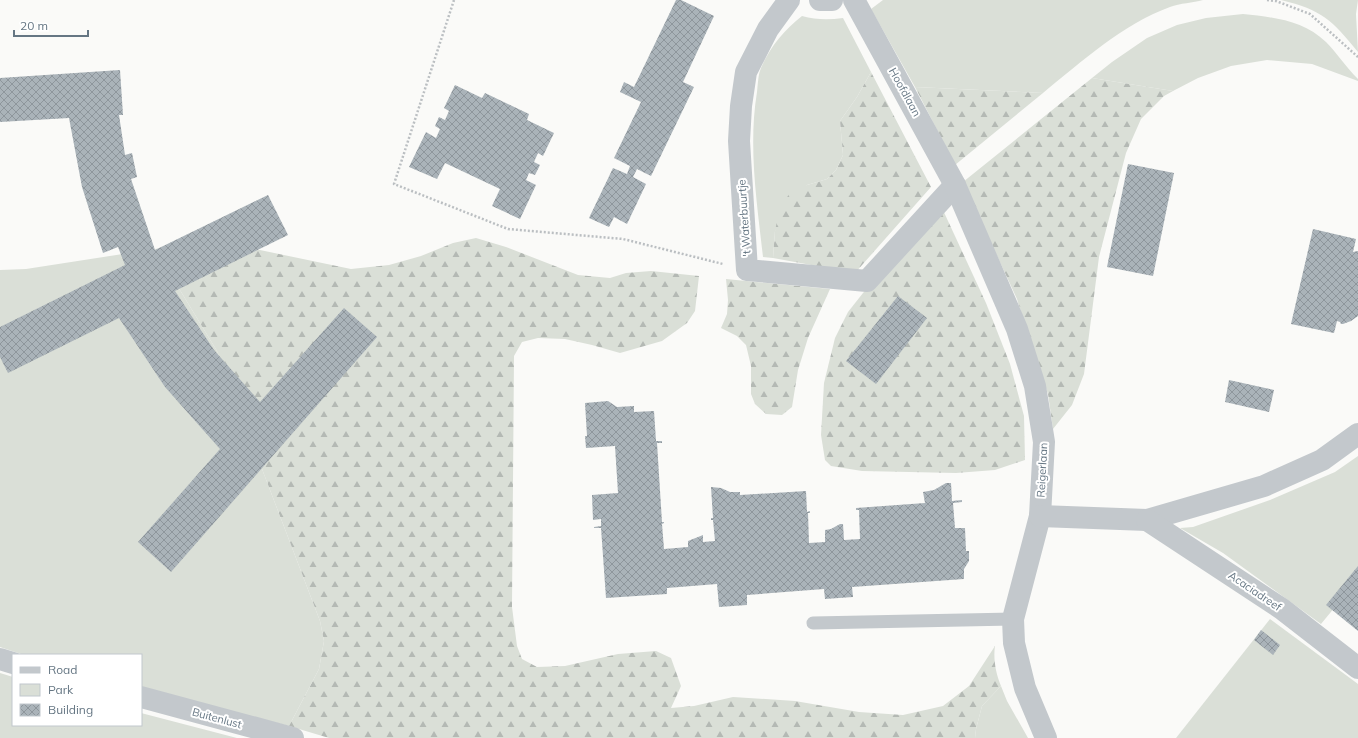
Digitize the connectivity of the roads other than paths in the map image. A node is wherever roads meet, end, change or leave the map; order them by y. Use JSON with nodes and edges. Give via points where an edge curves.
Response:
{"nodes":[{"id":1,"x":790,"y":0,"type":"edge"},
{"id":2,"x":820,"y":0,"type":"edge"},
{"id":3,"x":832,"y":0,"type":"edge"},
{"id":4,"x":854,"y":0,"type":"edge"},
{"id":5,"x":955,"y":185,"type":"junction"},
{"id":6,"x":1358,"y":434,"type":"edge"},
{"id":7,"x":1040,"y":516,"type":"junction"},
{"id":8,"x":1147,"y":520,"type":"junction"},
{"id":9,"x":1013,"y":619,"type":"junction"},
{"id":10,"x":813,"y":623,"type":"dead end"},
{"id":11,"x":0,"y":659,"type":"edge"},
{"id":12,"x":12,"y":663,"type":"edge"},
{"id":13,"x":1358,"y":668,"type":"edge"},
{"id":14,"x":142,"y":697,"type":"edge"},
{"id":15,"x":293,"y":738,"type":"edge"},
{"id":16,"x":1046,"y":738,"type":"edge"}],
"edges":[{"from":1,"to":5,"type":"street","name":"'t Waterbuurtje","via":[[768,29],[746,72],[739,141],[747,270],[867,281]]},
{"from":2,"to":3,"type":"street"},
{"from":4,"to":5,"type":"street","name":"Hoofdlaan"},
{"from":5,"to":7,"type":"street","name":"Reigerlaan","via":[[1017,329],[1035,386],[1044,442]]},
{"from":6,"to":8,"type":"street","via":[[1322,460],[1264,486]]},
{"from":7,"to":8,"type":"street"},
{"from":7,"to":9,"type":"street","name":"Reigerlaan"},
{"from":8,"to":13,"type":"street","name":"Acaciadreef","via":[[1282,609]]},
{"from":9,"to":10,"type":"lane"},
{"from":9,"to":16,"type":"street","name":"Reigerlaan","via":[[1014,643],[1025,688]]},
{"from":11,"to":12,"type":"street"},
{"from":14,"to":15,"type":"street","name":"Buitenlust"}]}
